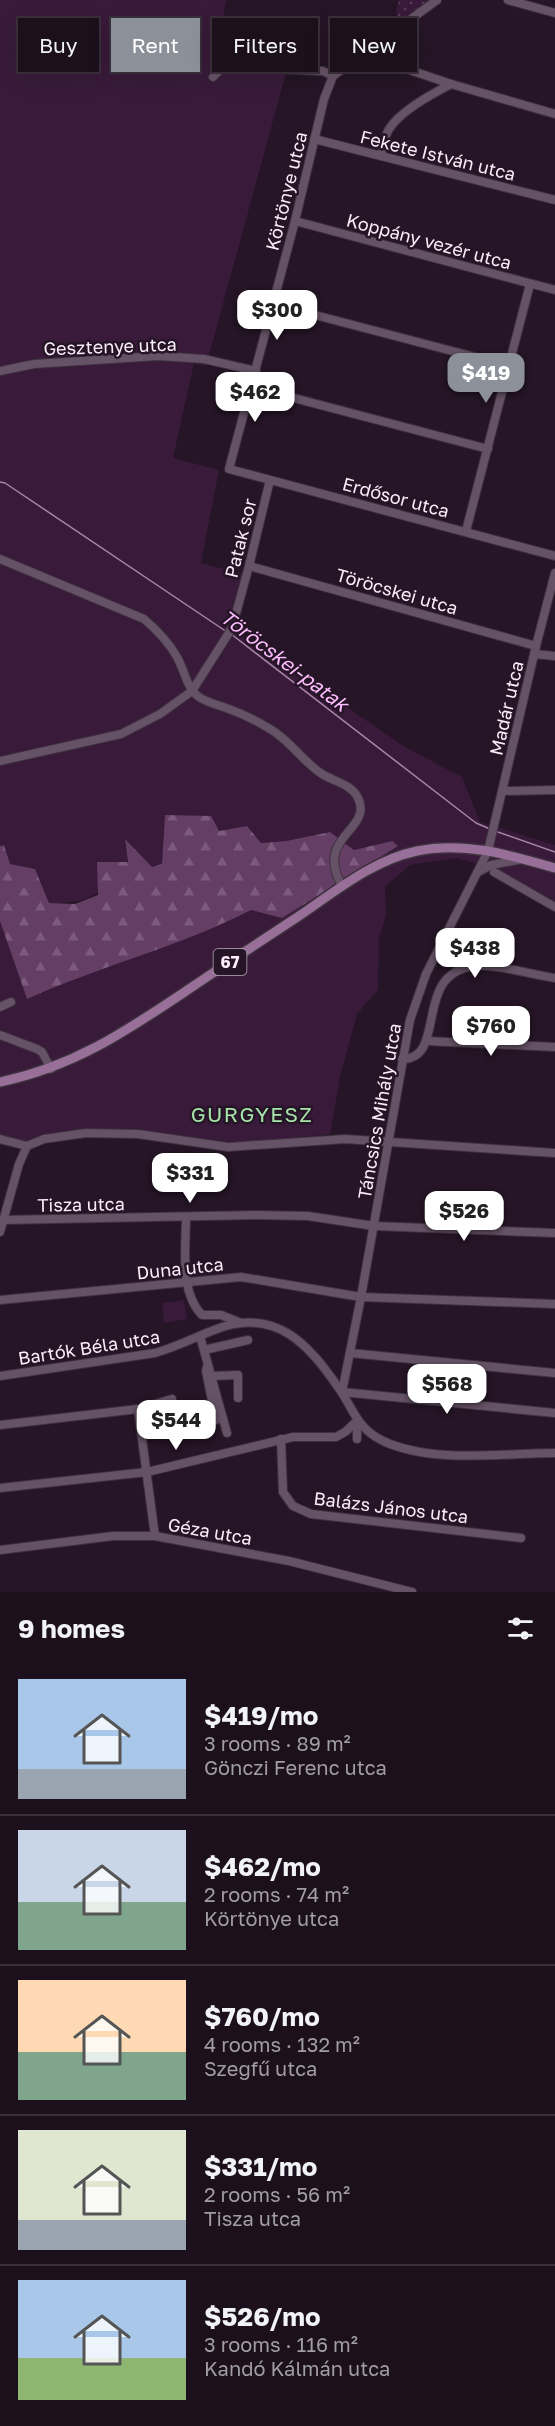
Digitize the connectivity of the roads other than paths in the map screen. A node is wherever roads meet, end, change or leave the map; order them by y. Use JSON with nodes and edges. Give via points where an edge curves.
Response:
{"nodes":[{"id":1,"x":437,"y":0,"type":"edge"},
{"id":2,"x":508,"y":0,"type":"edge"},
{"id":3,"x":555,"y":13,"type":"edge"},
{"id":4,"x":412,"y":18,"type":"edge"},
{"id":5,"x":338,"y":72,"type":"edge"},
{"id":6,"x":415,"y":72,"type":"edge"},
{"id":7,"x":333,"y":76,"type":"junction"},
{"id":8,"x":213,"y":77,"type":"dead end"},
{"id":9,"x":451,"y":84,"type":"junction"},
{"id":10,"x":555,"y":114,"type":"edge"},
{"id":11,"x":314,"y":139,"type":"junction"},
{"id":12,"x":381,"y":156,"type":"junction"},
{"id":13,"x":555,"y":200,"type":"edge"},
{"id":14,"x":295,"y":221,"type":"junction"},
{"id":15,"x":530,"y":284,"type":"junction"},
{"id":16,"x":555,"y":290,"type":"edge"},
{"id":17,"x":273,"y":304,"type":"junction"},
{"id":18,"x":509,"y":366,"type":"junction"},
{"id":19,"x":0,"y":371,"type":"edge"},
{"id":20,"x":256,"y":371,"type":"junction"},
{"id":21,"x":252,"y":387,"type":"junction"},
{"id":22,"x":488,"y":449,"type":"junction"},
{"id":23,"x":229,"y":469,"type":"joint"},
{"id":24,"x":270,"y":480,"type":"junction"},
{"id":25,"x":466,"y":531,"type":"junction"},
{"id":26,"x":555,"y":556,"type":"edge"},
{"id":27,"x":0,"y":559,"type":"edge"},
{"id":28,"x":249,"y":566,"type":"junction"},
{"id":29,"x":555,"y":573,"type":"edge"},
{"id":30,"x":535,"y":650,"type":"junction"},
{"id":31,"x":555,"y":656,"type":"edge"},
{"id":32,"x":192,"y":691,"type":"junction"},
{"id":33,"x":0,"y":761,"type":"edge"},
{"id":34,"x":555,"y":790,"type":"edge"},
{"id":35,"x":502,"y":791,"type":"junction"},
{"id":36,"x":488,"y":851,"type":"junction"},
{"id":37,"x":524,"y":859,"type":"junction"},
{"id":38,"x":555,"y":868,"type":"edge"},
{"id":39,"x":480,"y":871,"type":"junction"},
{"id":40,"x":494,"y":872,"type":"dead end"},
{"id":41,"x":342,"y":886,"type":"junction"},
{"id":42,"x":555,"y":907,"type":"edge"},
{"id":43,"x":555,"y":978,"type":"edge"},
{"id":44,"x":11,"y":1002,"type":"dead end"},
{"id":45,"x":0,"y":1007,"type":"edge"},
{"id":46,"x":0,"y":1035,"type":"edge"},
{"id":47,"x":428,"y":1041,"type":"junction"},
{"id":48,"x":555,"y":1047,"type":"edge"},
{"id":49,"x":402,"y":1059,"type":"junction"},
{"id":50,"x":51,"y":1069,"type":"junction"},
{"id":51,"x":0,"y":1082,"type":"edge"},
{"id":52,"x":0,"y":1139,"type":"edge"},
{"id":53,"x":388,"y":1142,"type":"junction"},
{"id":54,"x":27,"y":1146,"type":"junction"},
{"id":55,"x":555,"y":1153,"type":"edge"},
{"id":56,"x":186,"y":1217,"type":"junction"},
{"id":57,"x":3,"y":1220,"type":"junction"},
{"id":58,"x":374,"y":1226,"type":"junction"},
{"id":59,"x":0,"y":1232,"type":"edge"},
{"id":60,"x":555,"y":1233,"type":"edge"},
{"id":61,"x":187,"y":1283,"type":"junction"},
{"id":62,"x":361,"y":1297,"type":"junction"},
{"id":63,"x":0,"y":1300,"type":"edge"},
{"id":64,"x":555,"y":1304,"type":"edge"},
{"id":65,"x":241,"y":1323,"type":"junction"},
{"id":66,"x":200,"y":1336,"type":"junction"},
{"id":67,"x":248,"y":1340,"type":"dead end"},
{"id":68,"x":204,"y":1350,"type":"junction"},
{"id":69,"x":350,"y":1353,"type":"junction"},
{"id":70,"x":208,"y":1363,"type":"junction"},
{"id":71,"x":555,"y":1373,"type":"edge"},
{"id":72,"x":0,"y":1376,"type":"edge"},
{"id":73,"x":212,"y":1376,"type":"junction"},
{"id":74,"x":342,"y":1392,"type":"junction"},
{"id":75,"x":238,"y":1398,"type":"dead end"},
{"id":76,"x":172,"y":1399,"type":"dead end"},
{"id":77,"x":138,"y":1409,"type":"junction"},
{"id":78,"x":555,"y":1413,"type":"edge"},
{"id":79,"x":216,"y":1420,"type":"dead end"},
{"id":80,"x":357,"y":1421,"type":"junction"},
{"id":81,"x":0,"y":1425,"type":"edge"},
{"id":82,"x":227,"y":1433,"type":"dead end"},
{"id":83,"x":280,"y":1439,"type":"junction"},
{"id":84,"x":357,"y":1439,"type":"dead end"},
{"id":85,"x":555,"y":1453,"type":"edge"},
{"id":86,"x":147,"y":1472,"type":"junction"},
{"id":87,"x":0,"y":1488,"type":"edge"},
{"id":88,"x":155,"y":1536,"type":"junction"},
{"id":89,"x":521,"y":1538,"type":"dead end"},
{"id":90,"x":0,"y":1550,"type":"edge"},
{"id":91,"x":412,"y":1592,"type":"edge"}],
"edges":[{"from":1,"to":4,"type":"street"},
{"from":2,"to":3,"type":"street"},
{"from":5,"to":7,"type":"street"},
{"from":6,"to":9,"type":"street"},
{"from":7,"to":8,"type":"street","via":[[323,71],[231,67],[221,69]]},
{"from":7,"to":11,"type":"street","name":"Körtönye utca"},
{"from":9,"to":10,"type":"street"},
{"from":9,"to":12,"type":"street","via":[[424,98],[394,122]]},
{"from":11,"to":12,"type":"street","name":"Fekete István utca"},
{"from":11,"to":14,"type":"street","name":"Körtönye utca"},
{"from":12,"to":13,"type":"street","name":"Fekete István utca"},
{"from":14,"to":15,"type":"street","name":"Koppány vezér utca"},
{"from":14,"to":17,"type":"street","name":"Körtönye utca"},
{"from":15,"to":16,"type":"street","name":"Koppány vezér utca"},
{"from":15,"to":18,"type":"street"},
{"from":17,"to":18,"type":"street"},
{"from":17,"to":20,"type":"street","name":"Körtönye utca"},
{"from":18,"to":22,"type":"street"},
{"from":19,"to":20,"type":"street","name":"Gesztenye utca","via":[[34,364],[158,356],[204,359]]},
{"from":20,"to":21,"type":"street","name":"Körtönye utca"},
{"from":21,"to":22,"type":"street"},
{"from":21,"to":23,"type":"street","name":"Körtönye utca"},
{"from":22,"to":25,"type":"street"},
{"from":23,"to":24,"type":"street","name":"Erdősor utca"},
{"from":24,"to":25,"type":"street","name":"Erdősor utca"},
{"from":24,"to":28,"type":"street","name":"Patak sor"},
{"from":25,"to":26,"type":"street","name":"Erdősor utca"},
{"from":27,"to":32,"type":"street","via":[[144,619],[174,652]]},
{"from":28,"to":30,"type":"street","name":"Töröcskei utca"},
{"from":28,"to":32,"type":"street","name":"Patak sor","via":[[232,628]]},
{"from":29,"to":30,"type":"street","name":"Madár utca"},
{"from":30,"to":31,"type":"street","name":"Töröcskei utca"},
{"from":30,"to":35,"type":"street","name":"Madár utca"},
{"from":32,"to":33,"type":"street","via":[[160,714],[121,734]]},
{"from":32,"to":41,"type":"street","via":[[271,729],[311,766],[356,794],[358,819],[339,843],[332,863]]},
{"from":34,"to":35,"type":"street"},
{"from":35,"to":36,"type":"street","name":"Madár utca"},
{"from":36,"to":37,"type":"main road","number":"67"},
{"from":36,"to":39,"type":"street","name":"Táncsics Mihály utca"},
{"from":36,"to":41,"type":"main road","number":"67","via":[[450,847],[405,854]]},
{"from":37,"to":38,"type":"main road","number":"67"},
{"from":37,"to":39,"type":"street","via":[[500,862]]},
{"from":39,"to":49,"type":"street","name":"Táncsics Mihály utca","via":[[426,974]]},
{"from":40,"to":42,"type":"street"},
{"from":41,"to":50,"type":"main road","number":"67","via":[[118,1037]]},
{"from":43,"to":47,"type":"street","via":[[475,966],[449,975],[432,1009]]},
{"from":44,"to":45,"type":"street"},
{"from":46,"to":50,"type":"street","via":[[42,1052]]},
{"from":47,"to":48,"type":"street"},
{"from":47,"to":49,"type":"street","via":[[417,1056]]},
{"from":49,"to":53,"type":"street","name":"Táncsics Mihály utca"},
{"from":50,"to":51,"type":"main road","number":"67"},
{"from":52,"to":54,"type":"street"},
{"from":53,"to":54,"type":"street","via":[[345,1138],[228,1147],[138,1134],[86,1133],[44,1139]]},
{"from":53,"to":55,"type":"street"},
{"from":53,"to":58,"type":"street","name":"Táncsics Mihály utca"},
{"from":54,"to":57,"type":"street"},
{"from":56,"to":57,"type":"street","name":"Tisza utca"},
{"from":56,"to":58,"type":"street","name":"Tisza utca","via":[[308,1216]]},
{"from":56,"to":61,"type":"street"},
{"from":57,"to":59,"type":"street"},
{"from":58,"to":60,"type":"street","name":"Tisza utca"},
{"from":58,"to":62,"type":"street","name":"Táncsics Mihály utca"},
{"from":61,"to":62,"type":"street","name":"Duna utca","via":[[241,1277]]},
{"from":61,"to":63,"type":"street","name":"Duna utca"},
{"from":61,"to":65,"type":"street","via":[[202,1315],[221,1315]]},
{"from":62,"to":64,"type":"street","name":"Duna utca"},
{"from":62,"to":69,"type":"street","name":"Táncsics Mihály utca"},
{"from":65,"to":66,"type":"street","name":"Bartók Béla utca"},
{"from":65,"to":74,"type":"street","name":"Bartók Béla utca","via":[[286,1330],[306,1347]]},
{"from":66,"to":68,"type":"street"},
{"from":66,"to":72,"type":"street","name":"Bartók Béla utca","via":[[135,1357]]},
{"from":67,"to":68,"type":"street"},
{"from":68,"to":70,"type":"street"},
{"from":69,"to":71,"type":"street"},
{"from":69,"to":74,"type":"street","name":"Táncsics Mihály utca"},
{"from":70,"to":73,"type":"street"},
{"from":70,"to":79,"type":"street","via":[[206,1371]]},
{"from":73,"to":75,"type":"street","via":[[238,1375]]},
{"from":73,"to":82,"type":"street"},
{"from":74,"to":78,"type":"street"},
{"from":74,"to":80,"type":"street","name":"Bartók Béla utca"},
{"from":76,"to":77,"type":"street"},
{"from":77,"to":81,"type":"street"},
{"from":77,"to":86,"type":"street"},
{"from":80,"to":83,"type":"street","via":[[336,1437]]},
{"from":80,"to":84,"type":"street"},
{"from":80,"to":85,"type":"street","name":"Bartók Béla utca","via":[[384,1441],[424,1452]]},
{"from":83,"to":86,"type":"street"},
{"from":83,"to":89,"type":"street","name":"Balázs János utca","via":[[283,1492],[293,1506],[311,1514]]},
{"from":86,"to":87,"type":"street"},
{"from":86,"to":88,"type":"street"},
{"from":88,"to":90,"type":"street","name":"Géza utca","via":[[113,1536]]},
{"from":88,"to":91,"type":"street","name":"Géza utca","via":[[289,1561]]}]}
